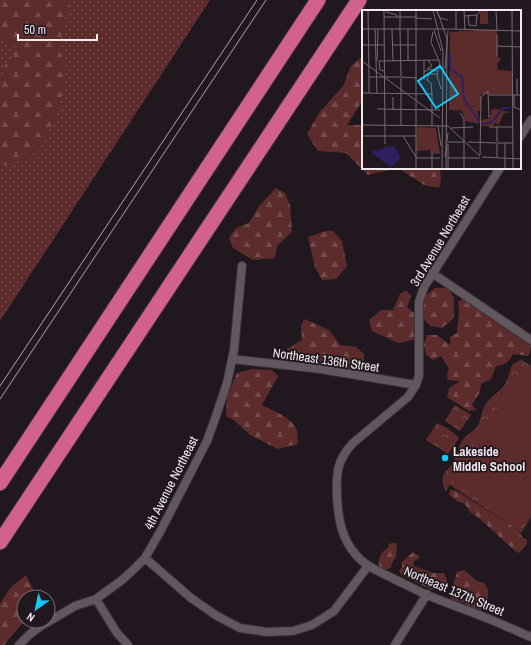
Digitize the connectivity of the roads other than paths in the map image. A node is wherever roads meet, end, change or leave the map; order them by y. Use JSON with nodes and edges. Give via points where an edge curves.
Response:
{"nodes":[{"id":1,"x":318,"y":0,"type":"edge"},
{"id":2,"x":359,"y":0,"type":"edge"},
{"id":3,"x":531,"y":120,"type":"edge"},
{"id":4,"x":521,"y":135,"type":"edge"},
{"id":5,"x":499,"y":169,"type":"edge"},
{"id":6,"x":242,"y":266,"type":"dead end"},
{"id":7,"x":432,"y":273,"type":"junction"},
{"id":8,"x":531,"y":340,"type":"edge"},
{"id":9,"x":232,"y":359,"type":"junction"},
{"id":10,"x":416,"y":385,"type":"junction"},
{"id":11,"x":0,"y":483,"type":"edge"},
{"id":12,"x":32,"y":493,"type":"junction"},
{"id":13,"x":0,"y":542,"type":"edge"},
{"id":14,"x":0,"y":554,"type":"edge"},
{"id":15,"x":145,"y":558,"type":"junction"},
{"id":16,"x":368,"y":566,"type":"junction"},
{"id":17,"x":427,"y":594,"type":"junction"},
{"id":18,"x":96,"y":599,"type":"junction"},
{"id":19,"x":531,"y":637,"type":"edge"},
{"id":20,"x":19,"y":645,"type":"edge"},
{"id":21,"x":128,"y":645,"type":"edge"},
{"id":22,"x":395,"y":645,"type":"edge"}],
"edges":[{"from":1,"to":11,"type":"highway"},
{"from":2,"to":12,"type":"highway"},
{"from":3,"to":4,"type":"street"},
{"from":5,"to":7,"type":"street","name":"3rd Avenue Northeast"},
{"from":6,"to":9,"type":"street","name":"4th Avenue Northeast"},
{"from":7,"to":8,"type":"street"},
{"from":7,"to":10,"type":"street","name":"3rd Avenue Northeast","via":[[419,302],[419,376]]},
{"from":9,"to":10,"type":"street","name":"Northeast 136th Street","via":[[320,369]]},
{"from":9,"to":15,"type":"street","name":"4th Avenue Northeast","via":[[227,383],[207,441]]},
{"from":10,"to":16,"type":"street","name":"3rd Avenue Northeast","via":[[401,404],[350,446],[338,468],[336,491],[340,524],[351,549]]},
{"from":12,"to":13,"type":"highway"},
{"from":12,"to":14,"type":"highway"},
{"from":15,"to":16,"type":"street","via":[[191,598],[217,616],[240,628],[267,632],[293,631],[312,625],[334,611]]},
{"from":15,"to":18,"type":"street","name":"4th Avenue Northeast","via":[[122,580]]},
{"from":16,"to":17,"type":"street","name":"Northeast 137th Street"},
{"from":17,"to":19,"type":"street","name":"Northeast 137th Street"},
{"from":17,"to":22,"type":"street"},
{"from":18,"to":20,"type":"street","name":"4th Avenue Northeast","via":[[75,606],[41,626]]},
{"from":18,"to":21,"type":"street","via":[[117,633]]}]}
